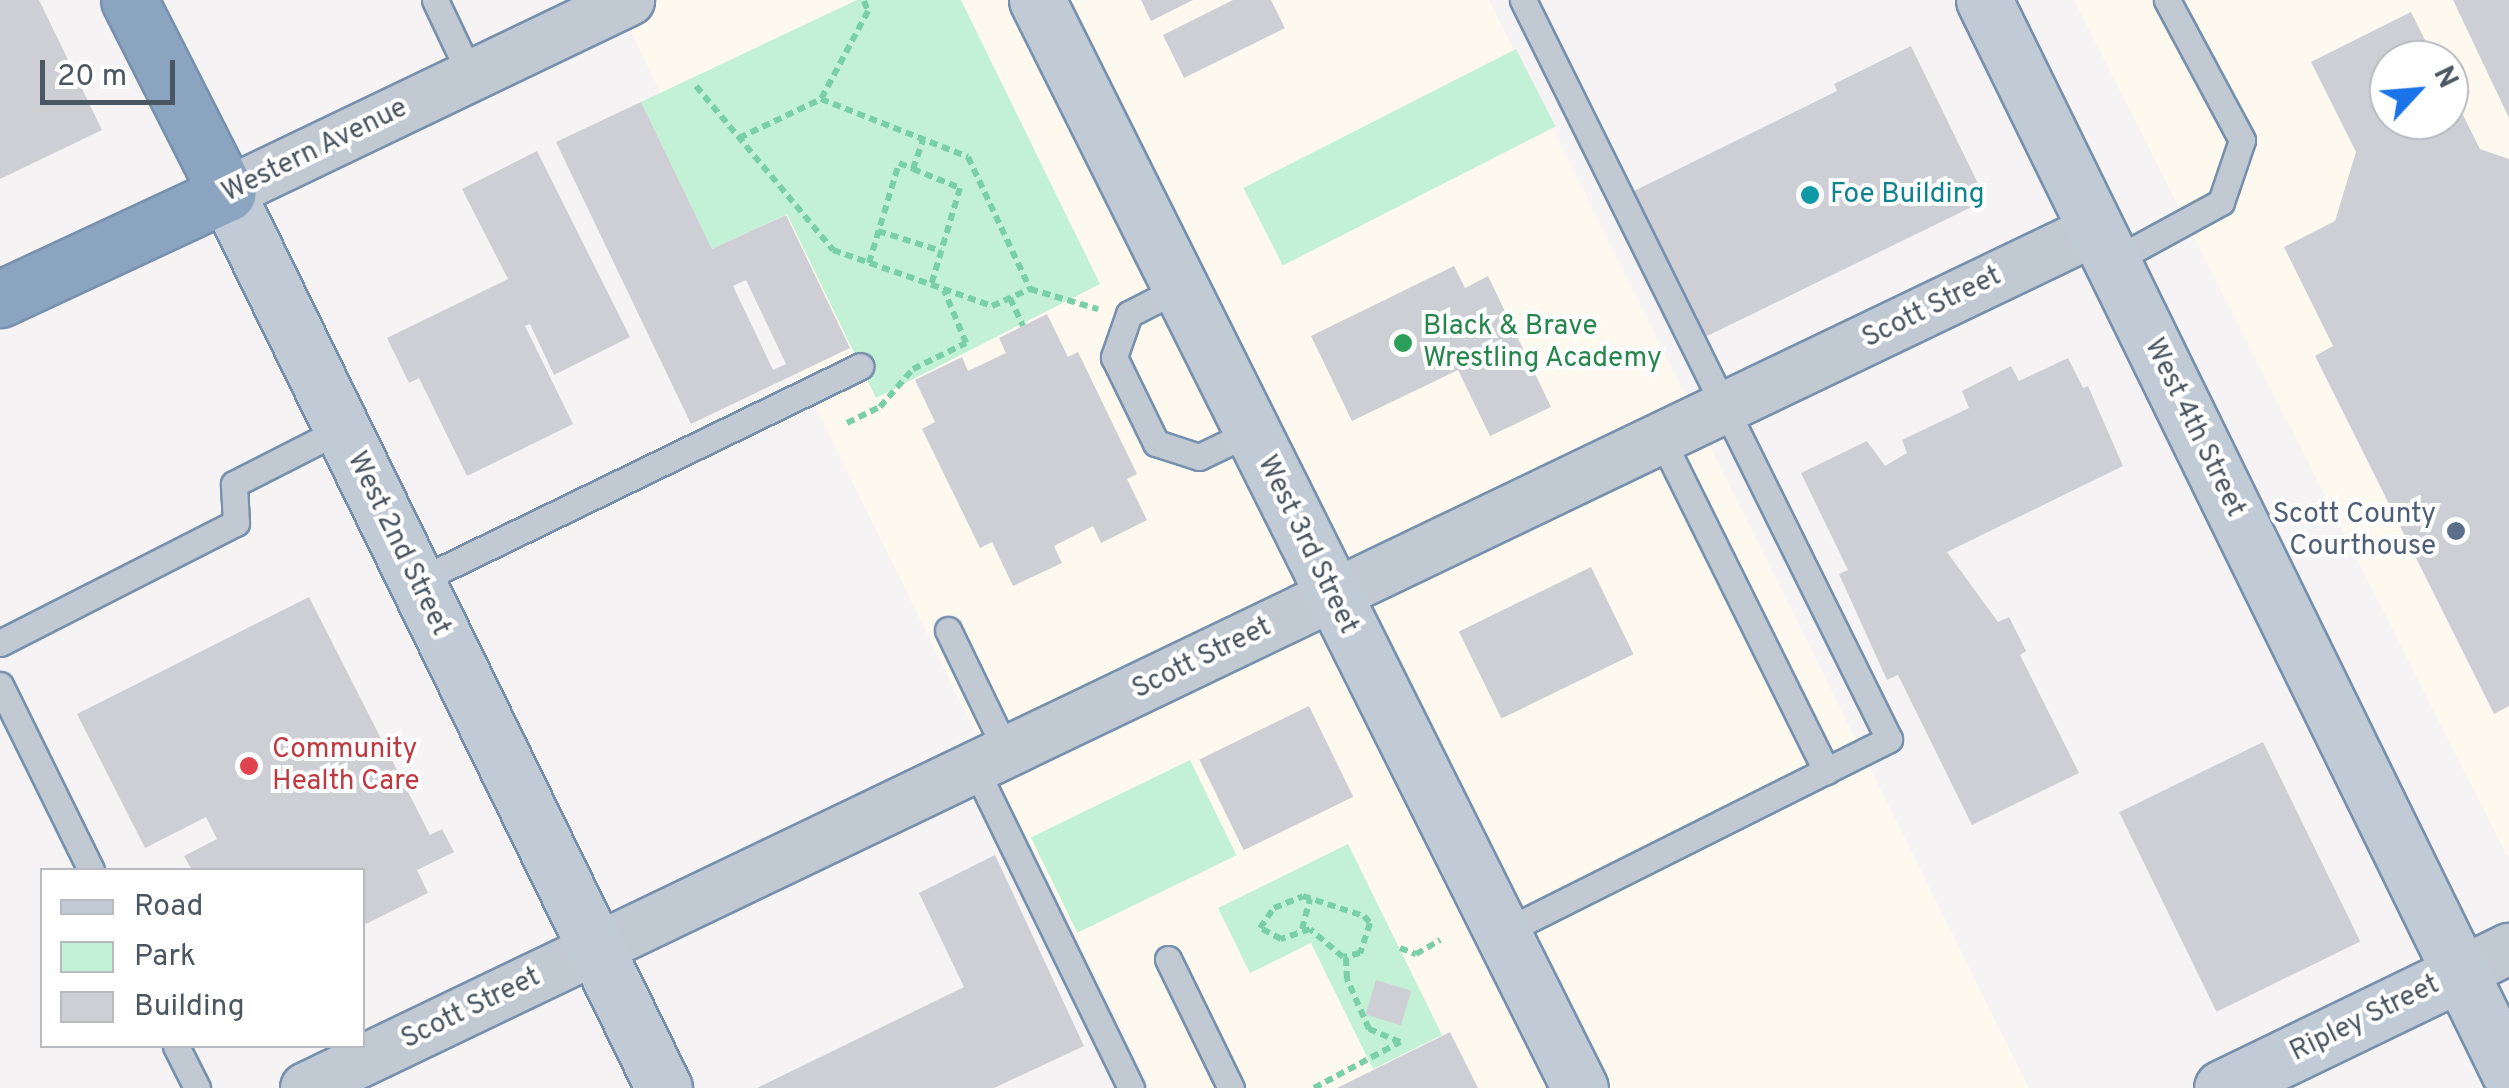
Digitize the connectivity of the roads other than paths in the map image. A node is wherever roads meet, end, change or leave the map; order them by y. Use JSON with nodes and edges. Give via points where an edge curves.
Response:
{"nodes":[{"id":1,"x":129,"y":0,"type":"edge"},
{"id":2,"x":435,"y":0,"type":"edge"},
{"id":3,"x":629,"y":0,"type":"edge"},
{"id":4,"x":1037,"y":0,"type":"edge"},
{"id":5,"x":1523,"y":0,"type":"edge"},
{"id":6,"x":1984,"y":0,"type":"edge"},
{"id":7,"x":2167,"y":0,"type":"edge"},
{"id":8,"x":471,"y":76,"type":"junction"},
{"id":9,"x":227,"y":193,"type":"junction"},
{"id":10,"x":2105,"y":245,"type":"junction"},
{"id":11,"x":1180,"y":288,"type":"junction"},
{"id":12,"x":0,"y":299,"type":"edge"},
{"id":13,"x":860,"y":366,"type":"dead end"},
{"id":14,"x":1724,"y":408,"type":"junction"},
{"id":15,"x":342,"y":429,"type":"junction"},
{"id":16,"x":1250,"y":432,"type":"junction"},
{"id":17,"x":1661,"y":438,"type":"junction"},
{"id":18,"x":416,"y":582,"type":"junction"},
{"id":19,"x":1332,"y":598,"type":"junction"},
{"id":20,"x":948,"y":630,"type":"dead end"},
{"id":21,"x":0,"y":644,"type":"edge"},
{"id":22,"x":0,"y":686,"type":"edge"},
{"id":23,"x":991,"y":760,"type":"junction"},
{"id":24,"x":1826,"y":771,"type":"junction"},
{"id":25,"x":90,"y":868,"type":"edge"},
{"id":26,"x":1502,"y":933,"type":"junction"},
{"id":27,"x":2509,"y":949,"type":"edge"},
{"id":28,"x":596,"y":950,"type":"junction"},
{"id":29,"x":1168,"y":958,"type":"dead end"},
{"id":30,"x":2460,"y":972,"type":"junction"},
{"id":31,"x":177,"y":1048,"type":"edge"},
{"id":32,"x":2509,"y":1072,"type":"edge"},
{"id":33,"x":197,"y":1088,"type":"edge"},
{"id":34,"x":306,"y":1088,"type":"edge"},
{"id":35,"x":664,"y":1088,"type":"edge"},
{"id":36,"x":1131,"y":1088,"type":"edge"},
{"id":37,"x":1232,"y":1088,"type":"edge"},
{"id":38,"x":1580,"y":1088,"type":"edge"},
{"id":39,"x":2222,"y":1088,"type":"edge"}],
"edges":[{"from":1,"to":9,"type":"highway","name":"West 2nd Street"},
{"from":2,"to":8,"type":"lane"},
{"from":3,"to":8,"type":"street","name":"Western Avenue"},
{"from":4,"to":11,"type":"main road","name":"West 3rd Street"},
{"from":5,"to":14,"type":"lane"},
{"from":6,"to":10,"type":"main road","name":"West 4th Street"},
{"from":7,"to":10,"type":"lane","via":[[2242,140],[2221,202]]},
{"from":8,"to":9,"type":"street","name":"Western Avenue"},
{"from":9,"to":12,"type":"highway","name":"Western Avenue"},
{"from":9,"to":15,"type":"main road","name":"West 2nd Street"},
{"from":10,"to":14,"type":"street","name":"Scott Street"},
{"from":10,"to":30,"type":"main road","name":"West 4th Street"},
{"from":11,"to":16,"type":"main road","name":"West 3rd Street"},
{"from":11,"to":16,"type":"lane","via":[[1128,318],[1114,357],[1156,442],[1200,457]]},
{"from":13,"to":18,"type":"lane"},
{"from":14,"to":17,"type":"street","name":"Scott Street"},
{"from":14,"to":24,"type":"lane","via":[[1889,739]]},
{"from":15,"to":18,"type":"main road","name":"West 2nd Street"},
{"from":15,"to":21,"type":"lane","via":[[234,484],[236,523]]},
{"from":16,"to":19,"type":"main road","name":"West 3rd Street"},
{"from":17,"to":19,"type":"street","name":"Scott Street"},
{"from":17,"to":24,"type":"lane"},
{"from":18,"to":28,"type":"main road","name":"West 2nd Street"},
{"from":19,"to":23,"type":"street","name":"Scott Street"},
{"from":19,"to":26,"type":"main road","name":"West 3rd Street"},
{"from":20,"to":23,"type":"lane"},
{"from":22,"to":25,"type":"lane"},
{"from":23,"to":28,"type":"street","name":"Scott Street"},
{"from":23,"to":36,"type":"lane"},
{"from":24,"to":26,"type":"lane"},
{"from":26,"to":38,"type":"main road","name":"West 3rd Street"},
{"from":27,"to":30,"type":"street","name":"Ripley Street"},
{"from":28,"to":34,"type":"street","name":"Scott Street"},
{"from":28,"to":35,"type":"main road","name":"West 2nd Street"},
{"from":29,"to":37,"type":"lane"},
{"from":30,"to":32,"type":"main road","name":"West 4th Street"},
{"from":30,"to":39,"type":"main road","name":"Ripley Street"},
{"from":31,"to":33,"type":"lane"}]}
